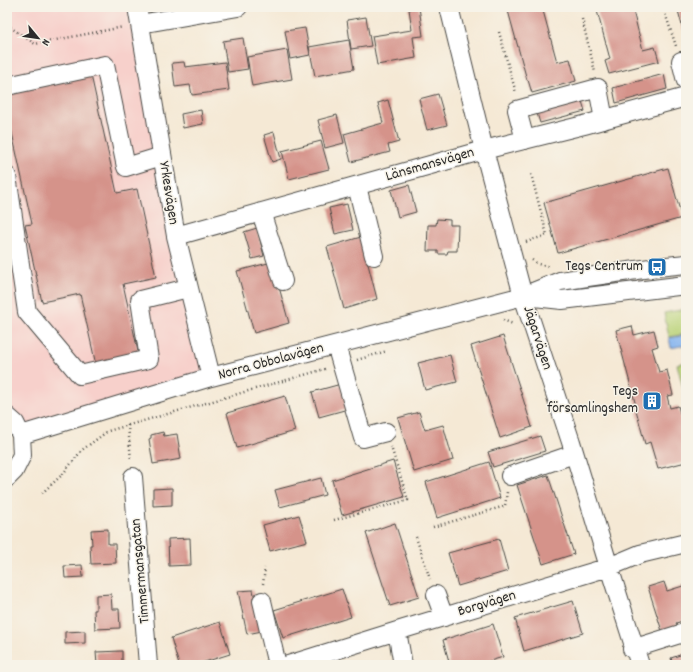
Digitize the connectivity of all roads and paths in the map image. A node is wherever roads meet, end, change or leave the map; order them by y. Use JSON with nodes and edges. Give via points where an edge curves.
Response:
{"nodes":[{"id":1,"x":238,"y":7,"type":"edge"},
{"id":2,"x":449,"y":7,"type":"edge"},
{"id":3,"x":663,"y":7,"type":"edge"},
{"id":4,"x":210,"y":9,"type":"edge"},
{"id":5,"x":139,"y":15,"type":"edge"},
{"id":6,"x":582,"y":19,"type":"dead end"},
{"id":7,"x":7,"y":26,"type":"edge"},
{"id":8,"x":499,"y":32,"type":"dead end"},
{"id":9,"x":681,"y":61,"type":"joint"},
{"id":10,"x":686,"y":81,"type":"edge"},
{"id":11,"x":7,"y":86,"type":"edge"},
{"id":12,"x":598,"y":88,"type":"junction"},
{"id":13,"x":686,"y":97,"type":"edge"},
{"id":14,"x":521,"y":109,"type":"junction"},
{"id":15,"x":604,"y":120,"type":"junction"},
{"id":16,"x":525,"y":140,"type":"junction"},
{"id":17,"x":484,"y":150,"type":"junction"},
{"id":18,"x":162,"y":156,"type":"junction"},
{"id":19,"x":531,"y":174,"type":"dead end"},
{"id":20,"x":7,"y":176,"type":"edge"},
{"id":21,"x":357,"y":186,"type":"junction"},
{"id":22,"x":261,"y":212,"type":"junction"},
{"id":23,"x":176,"y":236,"type":"junction"},
{"id":24,"x":522,"y":244,"type":"dead end"},
{"id":25,"x":374,"y":256,"type":"dead end"},
{"id":26,"x":530,"y":260,"type":"dead end"},
{"id":27,"x":686,"y":264,"type":"edge"},
{"id":28,"x":554,"y":266,"type":"dead end"},
{"id":29,"x":283,"y":281,"type":"dead end"},
{"id":30,"x":686,"y":286,"type":"edge"},
{"id":31,"x":188,"y":288,"type":"junction"},
{"id":32,"x":523,"y":296,"type":"junction"},
{"id":33,"x":336,"y":345,"type":"junction"},
{"id":34,"x":211,"y":377,"type":"junction"},
{"id":35,"x":7,"y":416,"type":"edge"},
{"id":36,"x":128,"y":425,"type":"dead end"},
{"id":37,"x":386,"y":432,"type":"joint"},
{"id":38,"x":21,"y":435,"type":"junction"},
{"id":39,"x":574,"y":454,"type":"junction"},
{"id":40,"x":133,"y":476,"type":"joint"},
{"id":41,"x":510,"y":476,"type":"joint"},
{"id":42,"x":7,"y":478,"type":"edge"},
{"id":43,"x":334,"y":520,"type":"dead end"},
{"id":44,"x":433,"y":528,"type":"dead end"},
{"id":45,"x":416,"y":537,"type":"dead end"},
{"id":46,"x":686,"y":543,"type":"edge"},
{"id":47,"x":609,"y":567,"type":"junction"},
{"id":48,"x":436,"y":595,"type":"joint"},
{"id":49,"x":262,"y":601,"type":"dead end"},
{"id":50,"x":444,"y":617,"type":"junction"},
{"id":51,"x":397,"y":631,"type":"junction"},
{"id":52,"x":680,"y":634,"type":"dead end"},
{"id":53,"x":633,"y":648,"type":"junction"},
{"id":54,"x":148,"y":665,"type":"edge"},
{"id":55,"x":277,"y":665,"type":"edge"},
{"id":56,"x":288,"y":665,"type":"edge"},
{"id":57,"x":403,"y":665,"type":"edge"},
{"id":58,"x":640,"y":665,"type":"edge"}],
"edges":[{"from":1,"to":4,"type":"street"},
{"from":2,"to":17,"type":"street","name":"Jägarvägen"},
{"from":3,"to":9,"type":"path"},
{"from":4,"to":5,"type":"street"},
{"from":5,"to":7,"type":"path","via":[[35,44]]},
{"from":5,"to":18,"type":"street","name":"Yrkesvägen"},
{"from":6,"to":12,"type":"path"},
{"from":8,"to":14,"type":"path"},
{"from":9,"to":10,"type":"street"},
{"from":11,"to":18,"type":"street","via":[[105,65],[126,167]]},
{"from":12,"to":14,"type":"street"},
{"from":12,"to":15,"type":"street"},
{"from":13,"to":15,"type":"street","name":"Länsmansvägen"},
{"from":14,"to":16,"type":"street","via":[[517,110]]},
{"from":15,"to":16,"type":"street","name":"Länsmansvägen"},
{"from":16,"to":17,"type":"street","name":"Länsmansvägen"},
{"from":17,"to":21,"type":"street","name":"Länsmansvägen"},
{"from":17,"to":32,"type":"street","name":"Jägarvägen"},
{"from":18,"to":23,"type":"street","name":"Yrkesvägen"},
{"from":19,"to":24,"type":"path","via":[[547,235]]},
{"from":20,"to":31,"type":"street","via":[[27,312],[80,375],[149,359],[140,300]]},
{"from":21,"to":22,"type":"street","name":"Länsmansvägen"},
{"from":21,"to":25,"type":"street"},
{"from":22,"to":23,"type":"street","name":"Länsmansvägen"},
{"from":22,"to":29,"type":"street"},
{"from":23,"to":31,"type":"street","name":"Yrkesvägen"},
{"from":26,"to":28,"type":"path","via":[[549,267]]},
{"from":27,"to":32,"type":"street","name":"Norra Obbolavägen","via":[[560,281]]},
{"from":30,"to":32,"type":"street","name":"Norra Obbolavägen","via":[[562,300]]},
{"from":31,"to":34,"type":"street","name":"Yrkesvägen"},
{"from":32,"to":33,"type":"street","name":"Norra Obbolavägen"},
{"from":32,"to":39,"type":"street","name":"Jägarvägen"},
{"from":33,"to":34,"type":"street","name":"Norra Obbolavägen"},
{"from":33,"to":37,"type":"street","via":[[363,438]]},
{"from":34,"to":38,"type":"street","name":"Norra Obbolavägen"},
{"from":35,"to":38,"type":"street"},
{"from":36,"to":40,"type":"path"},
{"from":37,"to":43,"type":"path","via":[[408,500]]},
{"from":38,"to":42,"type":"street","via":[[22,455],[14,471]]},
{"from":39,"to":41,"type":"street"},
{"from":39,"to":47,"type":"street","name":"Jägarvägen"},
{"from":40,"to":54,"type":"street","name":"Timmermansgatan"},
{"from":41,"to":44,"type":"path","via":[[505,506]]},
{"from":45,"to":48,"type":"path"},
{"from":46,"to":47,"type":"street","name":"Borgvägen","via":[[640,554]]},
{"from":47,"to":50,"type":"street","name":"Borgvägen"},
{"from":47,"to":53,"type":"street","name":"Jägarvägen"},
{"from":48,"to":50,"type":"street"},
{"from":49,"to":55,"type":"street"},
{"from":50,"to":51,"type":"street","name":"Borgvägen"},
{"from":51,"to":56,"type":"street","name":"Borgvägen"},
{"from":51,"to":57,"type":"street"},
{"from":52,"to":53,"type":"street"},
{"from":53,"to":58,"type":"street","name":"Jägarvägen"}]}
